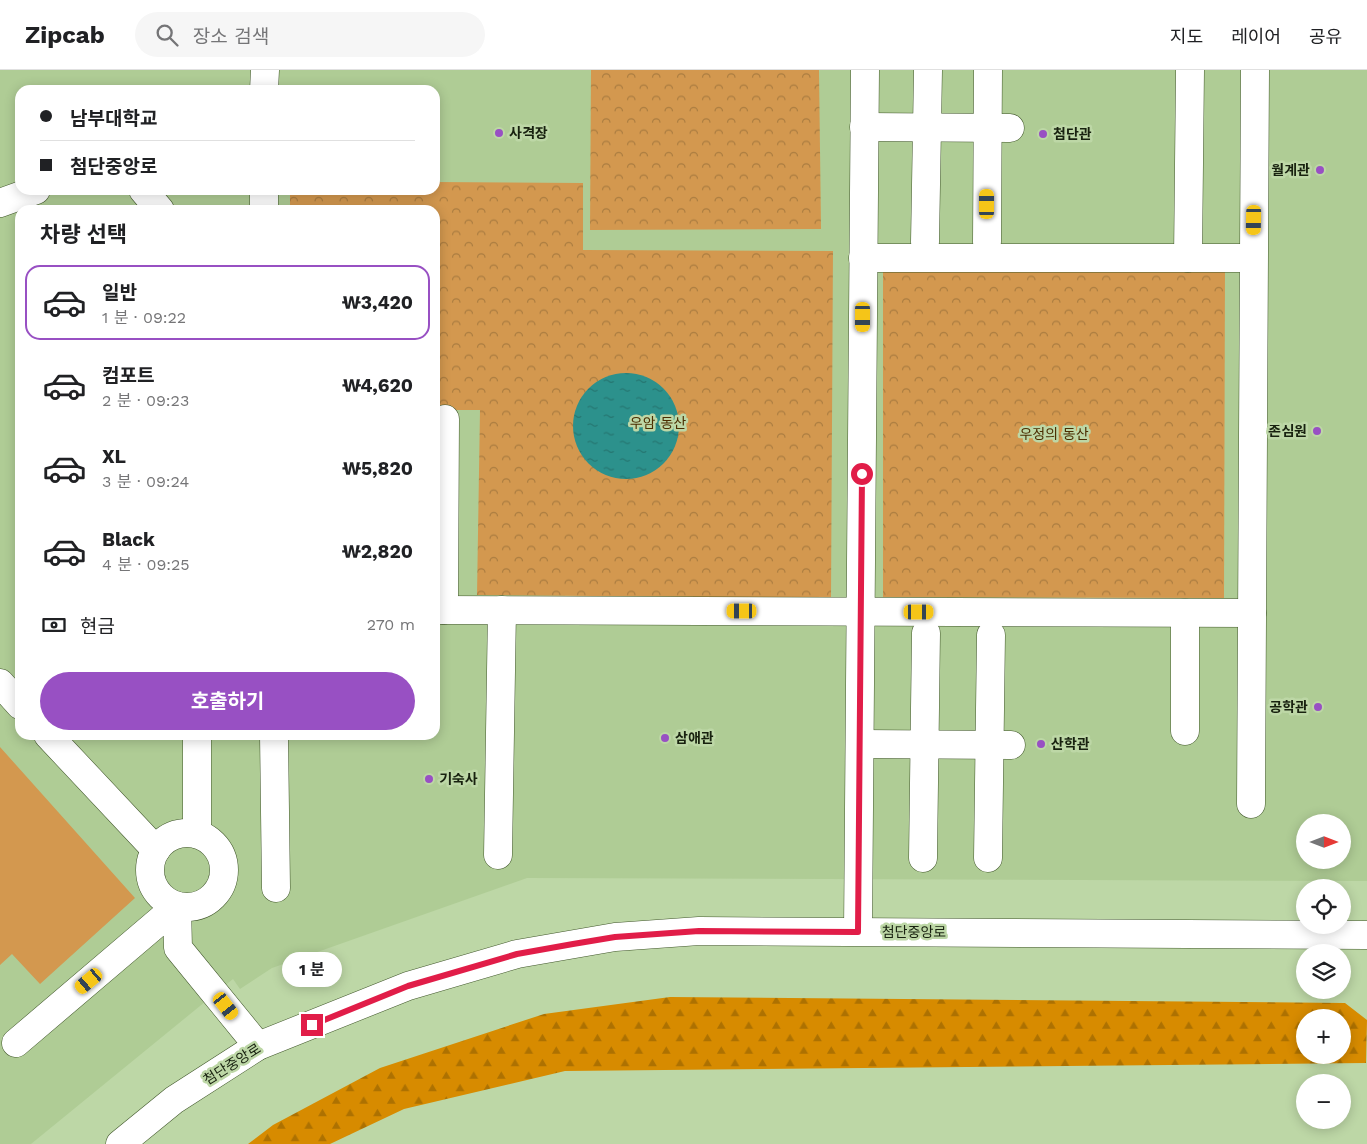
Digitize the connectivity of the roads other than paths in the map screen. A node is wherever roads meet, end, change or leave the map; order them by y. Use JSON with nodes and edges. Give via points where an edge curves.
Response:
{"nodes":[{"id":1,"x":264,"y":70,"type":"edge"},
{"id":2,"x":864,"y":70,"type":"edge"},
{"id":3,"x":928,"y":70,"type":"edge"},
{"id":4,"x":988,"y":70,"type":"edge"},
{"id":5,"x":1190,"y":70,"type":"edge"},
{"id":6,"x":1255,"y":70,"type":"edge"},
{"id":7,"x":264,"y":85,"type":"edge"},
{"id":8,"x":864,"y":127,"type":"junction"},
{"id":9,"x":927,"y":127,"type":"junction"},
{"id":10,"x":999,"y":128,"type":"junction"},
{"id":11,"x":22,"y":195,"type":"edge"},
{"id":12,"x":147,"y":195,"type":"edge"},
{"id":13,"x":0,"y":203,"type":"edge"},
{"id":14,"x":156,"y":205,"type":"edge"},
{"id":15,"x":925,"y":242,"type":"dead end"},
{"id":16,"x":987,"y":242,"type":"dead end"},
{"id":17,"x":863,"y":258,"type":"junction"},
{"id":18,"x":1188,"y":258,"type":"junction"},
{"id":19,"x":1253,"y":258,"type":"junction"},
{"id":20,"x":445,"y":420,"type":"dead end"},
{"id":21,"x":440,"y":578,"type":"edge"},
{"id":22,"x":440,"y":610,"type":"edge"},
{"id":23,"x":502,"y":610,"type":"junction"},
{"id":24,"x":861,"y":612,"type":"junction"},
{"id":25,"x":1185,"y":613,"type":"junction"},
{"id":26,"x":1252,"y":613,"type":"junction"},
{"id":27,"x":926,"y":633,"type":"dead end"},
{"id":28,"x":991,"y":635,"type":"dead end"},
{"id":29,"x":0,"y":684,"type":"edge"},
{"id":30,"x":15,"y":700,"type":"edge"},
{"id":31,"x":1185,"y":731,"type":"dead end"},
{"id":32,"x":53,"y":740,"type":"edge"},
{"id":33,"x":197,"y":740,"type":"edge"},
{"id":34,"x":274,"y":740,"type":"edge"},
{"id":35,"x":860,"y":744,"type":"junction"},
{"id":36,"x":925,"y":745,"type":"junction"},
{"id":37,"x":1000,"y":745,"type":"junction"},
{"id":38,"x":1251,"y":804,"type":"dead end"},
{"id":39,"x":197,"y":834,"type":"junction"},
{"id":40,"x":156,"y":850,"type":"junction"},
{"id":41,"x":498,"y":855,"type":"dead end"},
{"id":42,"x":923,"y":858,"type":"dead end"},
{"id":43,"x":988,"y":858,"type":"dead end"},
{"id":44,"x":276,"y":888,"type":"dead end"},
{"id":45,"x":177,"y":906,"type":"junction"},
{"id":46,"x":858,"y":932,"type":"junction"},
{"id":47,"x":1367,"y":935,"type":"edge"},
{"id":48,"x":16,"y":1043,"type":"dead end"},
{"id":49,"x":258,"y":1046,"type":"junction"},
{"id":50,"x":120,"y":1144,"type":"edge"}],
"edges":[{"from":1,"to":7,"type":"street"},
{"from":2,"to":8,"type":"street"},
{"from":3,"to":9,"type":"street"},
{"from":4,"to":10,"type":"street"},
{"from":5,"to":18,"type":"street"},
{"from":6,"to":19,"type":"street"},
{"from":8,"to":9,"type":"street"},
{"from":8,"to":17,"type":"street"},
{"from":9,"to":10,"type":"street"},
{"from":9,"to":15,"type":"street"},
{"from":10,"to":16,"type":"street"},
{"from":11,"to":13,"type":"street"},
{"from":12,"to":14,"type":"street"},
{"from":17,"to":18,"type":"street"},
{"from":17,"to":24,"type":"street"},
{"from":18,"to":19,"type":"street"},
{"from":19,"to":26,"type":"street"},
{"from":20,"to":21,"type":"street"},
{"from":22,"to":23,"type":"street"},
{"from":23,"to":24,"type":"street"},
{"from":23,"to":41,"type":"street"},
{"from":24,"to":25,"type":"street"},
{"from":24,"to":35,"type":"street"},
{"from":25,"to":26,"type":"street"},
{"from":25,"to":31,"type":"street"},
{"from":26,"to":38,"type":"street"},
{"from":27,"to":36,"type":"street"},
{"from":28,"to":37,"type":"street"},
{"from":29,"to":30,"type":"street"},
{"from":32,"to":40,"type":"street"},
{"from":33,"to":39,"type":"street"},
{"from":34,"to":44,"type":"street"},
{"from":35,"to":36,"type":"street"},
{"from":35,"to":46,"type":"street"},
{"from":36,"to":37,"type":"street"},
{"from":36,"to":42,"type":"street"},
{"from":37,"to":43,"type":"street"},
{"from":39,"to":40,"type":"street","via":[[174,835]]},
{"from":39,"to":45,"type":"street","via":[[216,847],[224,868],[223,880],[210,899],[200,905]]},
{"from":40,"to":45,"type":"street","via":[[151,860],[153,884],[158,893]]},
{"from":45,"to":48,"type":"street"},
{"from":45,"to":49,"type":"street","via":[[178,948]]},
{"from":46,"to":47,"type":"street","name":"첨단중앙로"},
{"from":46,"to":49,"type":"street","name":"첨단중앙로","via":[[699,931],[615,937],[517,954],[408,986]]},
{"from":49,"to":50,"type":"street","name":"첨단중앙로","via":[[174,1100]]}]}
